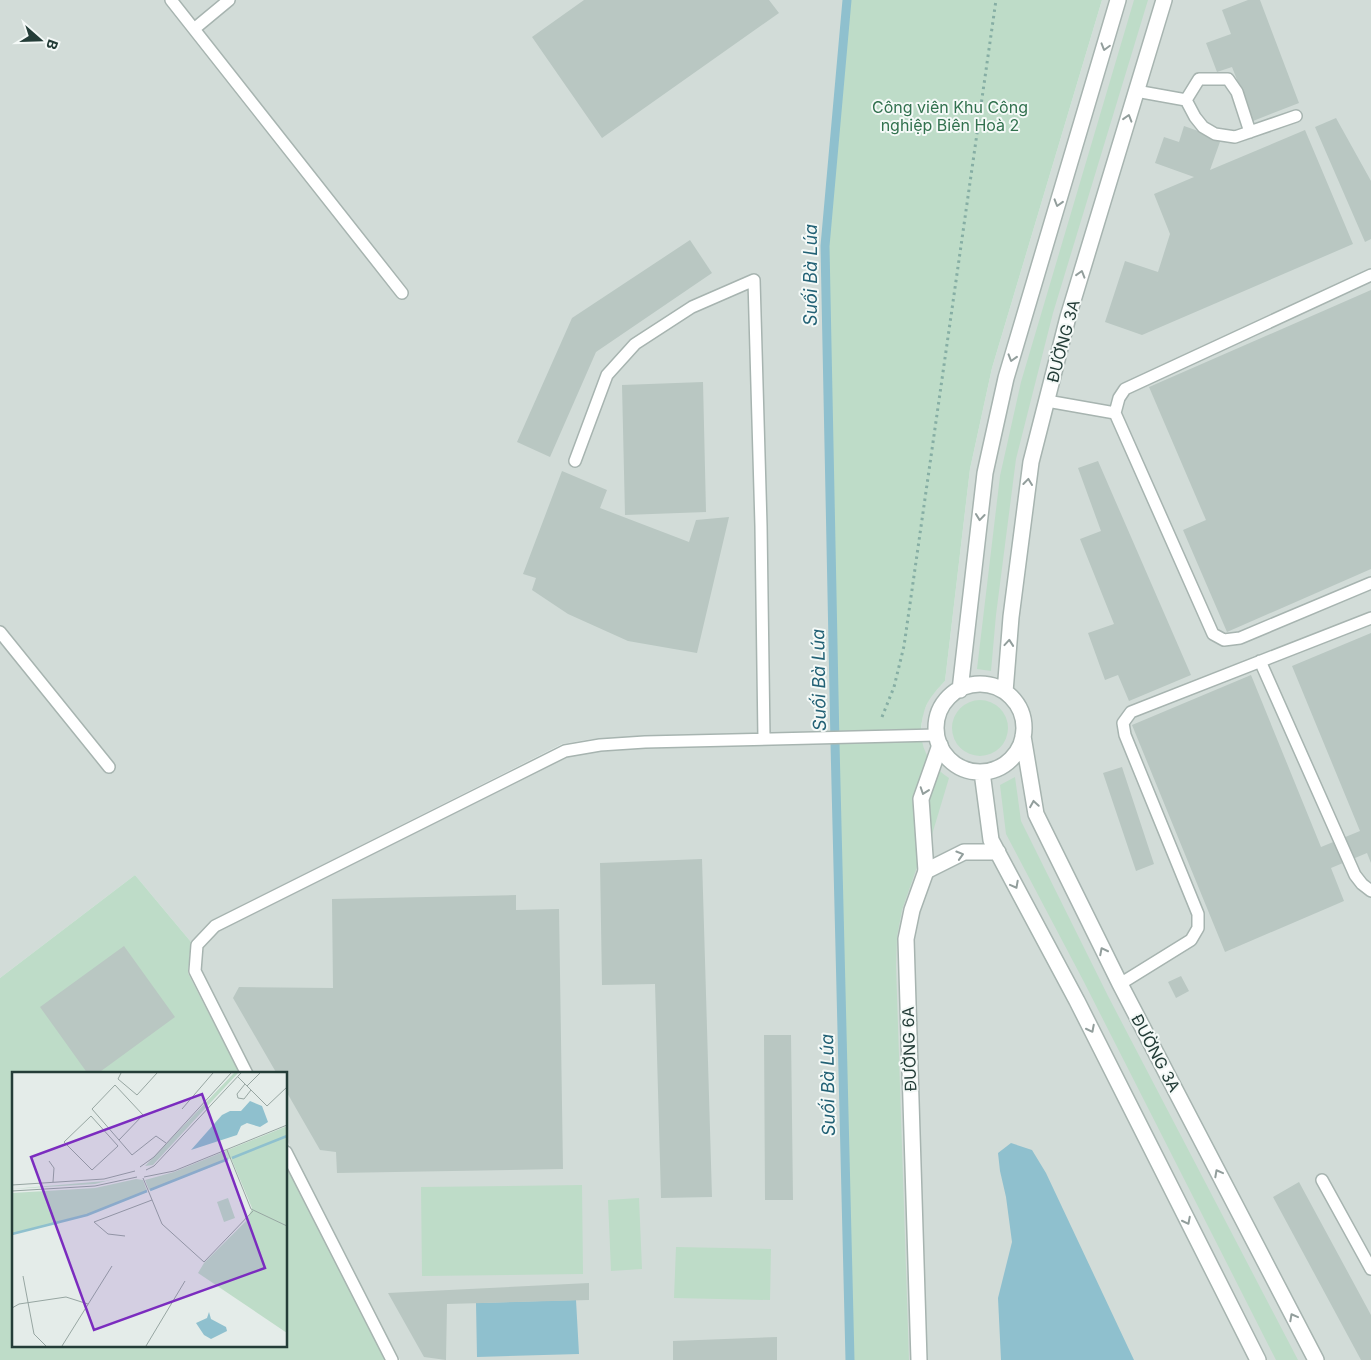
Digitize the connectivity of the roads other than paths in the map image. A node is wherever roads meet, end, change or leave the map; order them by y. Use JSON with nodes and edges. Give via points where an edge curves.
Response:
{"nodes":[{"id":1,"x":171,"y":0,"type":"edge"},
{"id":2,"x":229,"y":0,"type":"edge"},
{"id":3,"x":1118,"y":0,"type":"edge"},
{"id":4,"x":1164,"y":0,"type":"edge"},
{"id":5,"x":194,"y":29,"type":"junction"},
{"id":6,"x":1136,"y":91,"type":"junction"},
{"id":7,"x":1186,"y":100,"type":"junction"},
{"id":8,"x":1296,"y":116,"type":"dead end"},
{"id":9,"x":1250,"y":132,"type":"junction"},
{"id":10,"x":1371,"y":275,"type":"edge"},
{"id":11,"x":402,"y":293,"type":"dead end"},
{"id":12,"x":1047,"y":401,"type":"junction"},
{"id":13,"x":1115,"y":413,"type":"junction"},
{"id":14,"x":575,"y":460,"type":"dead end"},
{"id":15,"x":1371,"y":583,"type":"edge"},
{"id":16,"x":1371,"y":618,"type":"edge"},
{"id":17,"x":0,"y":632,"type":"edge"},
{"id":18,"x":1260,"y":661,"type":"junction"},
{"id":19,"x":960,"y":690,"type":"junction"},
{"id":20,"x":1005,"y":692,"type":"junction"},
{"id":21,"x":1024,"y":736,"type":"junction"},
{"id":22,"x":764,"y":739,"type":"junction"},
{"id":23,"x":938,"y":740,"type":"junction"},
{"id":24,"x":109,"y":767,"type":"dead end"},
{"id":25,"x":982,"y":772,"type":"junction"},
{"id":26,"x":998,"y":852,"type":"junction"},
{"id":27,"x":926,"y":870,"type":"junction"},
{"id":28,"x":1371,"y":891,"type":"edge"},
{"id":29,"x":1120,"y":984,"type":"junction"},
{"id":30,"x":246,"y":1072,"type":"edge"},
{"id":31,"x":288,"y":1156,"type":"edge"},
{"id":32,"x":1322,"y":1180,"type":"dead end"},
{"id":33,"x":1371,"y":1269,"type":"edge"},
{"id":34,"x":392,"y":1360,"type":"edge"},
{"id":35,"x":919,"y":1360,"type":"edge"},
{"id":36,"x":1258,"y":1360,"type":"edge"},
{"id":37,"x":1316,"y":1360,"type":"edge"}],
"edges":[{"from":1,"to":5,"type":"lane"},
{"from":2,"to":5,"type":"lane"},
{"from":3,"to":19,"type":"street","one_way":true,"via":[[1006,378],[985,474]]},
{"from":4,"to":6,"type":"street","name":"ĐƯỜNG 3A"},
{"from":5,"to":11,"type":"lane"},
{"from":6,"to":7,"type":"lane"},
{"from":12,"to":6,"type":"street","name":"ĐƯỜNG 3A","one_way":true,"via":[[1071,308]]},
{"from":7,"to":9,"type":"lane","via":[[1203,127],[1215,134],[1234,137]]},
{"from":7,"to":9,"type":"lane","via":[[1199,79],[1228,79],[1237,92]]},
{"from":8,"to":9,"type":"lane"},
{"from":10,"to":13,"type":"lane","via":[[1125,389]]},
{"from":12,"to":13,"type":"lane"},
{"from":20,"to":12,"type":"street","name":"ĐƯỜNG 3A","one_way":true,"via":[[1031,462]]},
{"from":13,"to":15,"type":"lane","via":[[1213,634],[1224,640],[1240,638]]},
{"from":14,"to":22,"type":"lane","via":[[607,374],[635,344],[692,307],[754,280]]},
{"from":16,"to":18,"type":"lane"},
{"from":17,"to":24,"type":"lane"},
{"from":18,"to":28,"type":"lane","via":[[1355,875]]},
{"from":18,"to":29,"type":"lane","via":[[1131,712],[1123,723],[1125,735],[1198,914],[1198,928],[1191,940]]},
{"from":19,"to":20,"type":"street","via":[[983,684]]},
{"from":19,"to":23,"type":"street","via":[[941,708],[937,721]]},
{"from":20,"to":21,"type":"street","via":[[1021,711]]},
{"from":21,"to":25,"type":"street","via":[[1009,762]]},
{"from":29,"to":21,"type":"street","name":"ĐƯỜNG 3A","one_way":true,"via":[[1036,814]]},
{"from":22,"to":23,"type":"lane","via":[[874,735]]},
{"from":22,"to":30,"type":"lane","via":[[636,742],[564,751],[215,926],[197,944],[195,971]]},
{"from":23,"to":25,"type":"street","via":[[952,762],[961,768]]},
{"from":23,"to":27,"type":"street","name":"ĐƯỜNG 6A","one_way":true,"via":[[921,799]]},
{"from":25,"to":26,"type":"street","via":[[991,840]]},
{"from":27,"to":26,"type":"street","one_way":true,"via":[[964,852]]},
{"from":26,"to":36,"type":"street","one_way":true},
{"from":27,"to":35,"type":"street","name":"ĐƯỜNG 6A","via":[[906,939]]},
{"from":37,"to":29,"type":"street","name":"ĐƯỜNG 3A","one_way":true},
{"from":31,"to":34,"type":"lane"},
{"from":32,"to":33,"type":"lane"}]}
